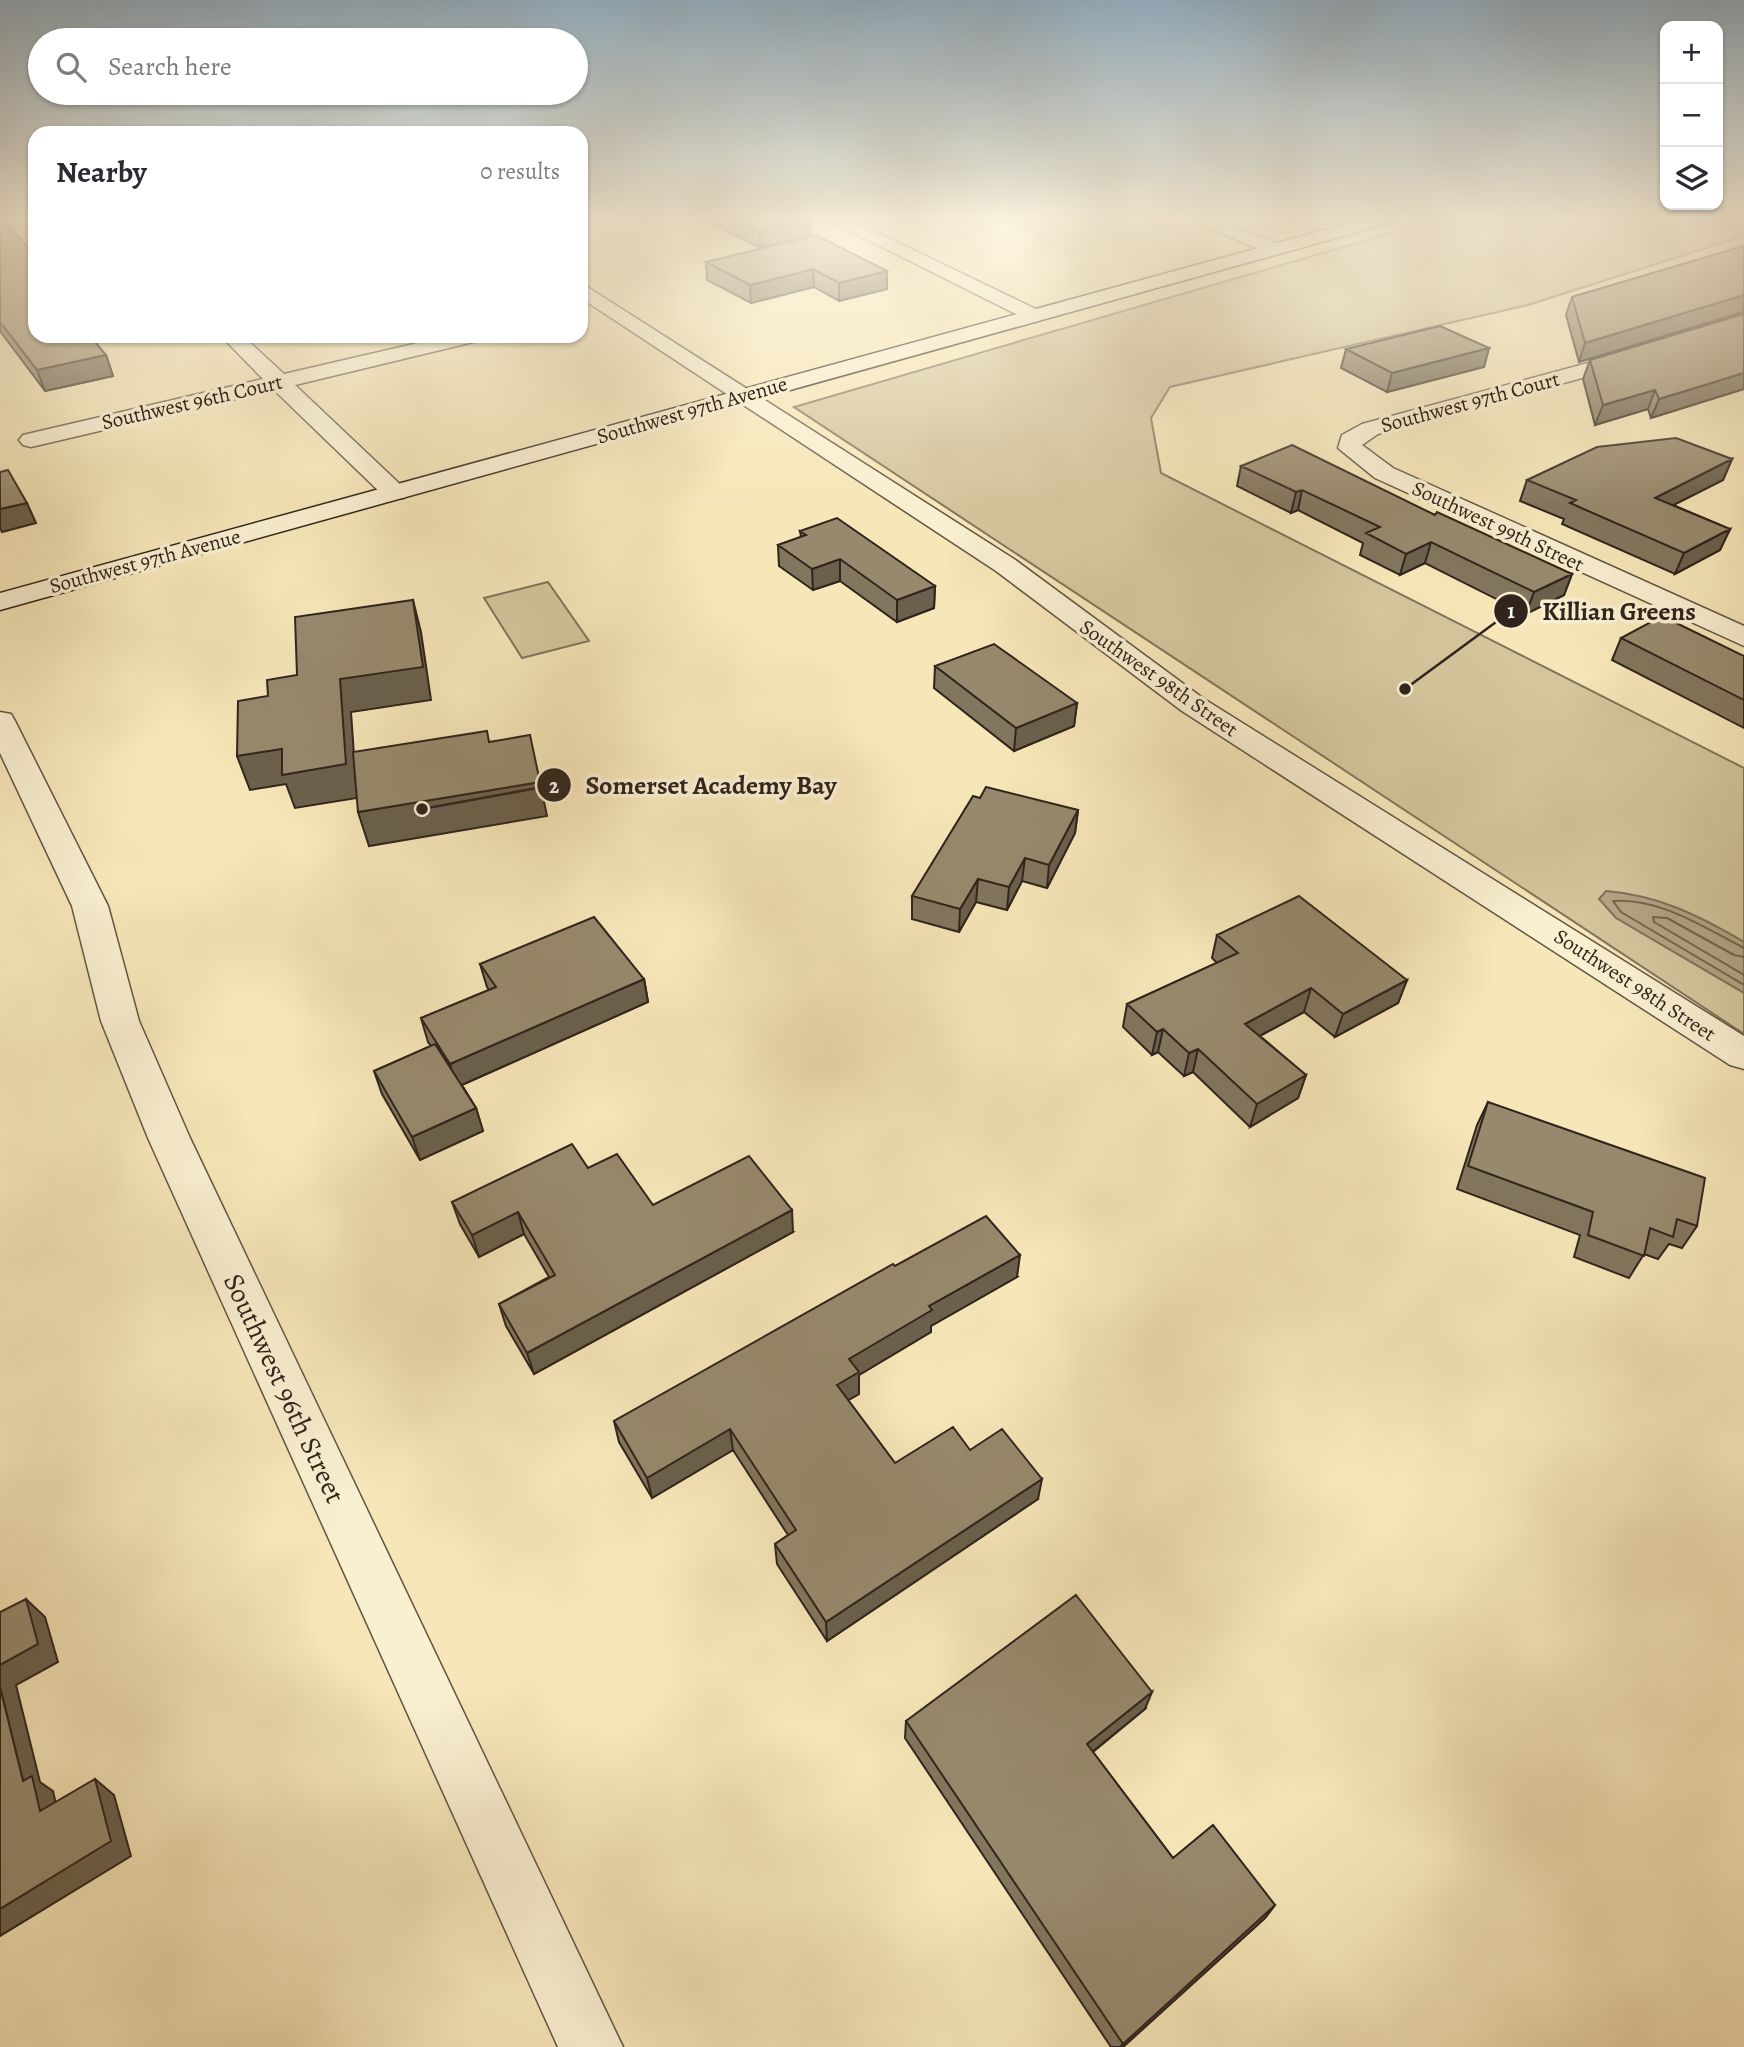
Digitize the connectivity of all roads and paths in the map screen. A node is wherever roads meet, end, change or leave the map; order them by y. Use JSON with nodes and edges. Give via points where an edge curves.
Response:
{"nodes":[{"id":1,"x":621,"y":315,"type":"edge"},
{"id":2,"x":1032,"y":315,"type":"edge"},
{"id":3,"x":1040,"y":315,"type":"edge"},
{"id":4,"x":1035,"y":316,"type":"junction"},
{"id":5,"x":238,"y":343,"type":"edge"},
{"id":6,"x":445,"y":343,"type":"edge"},
{"id":7,"x":1651,"y":351,"type":"edge"},
{"id":8,"x":279,"y":382,"type":"junction"},
{"id":9,"x":747,"y":395,"type":"junction"},
{"id":10,"x":31,"y":440,"type":"dead end"},
{"id":11,"x":1368,"y":464,"type":"joint"},
{"id":12,"x":396,"y":493,"type":"junction"},
{"id":13,"x":0,"y":601,"type":"edge"},
{"id":14,"x":1736,"y":625,"type":"edge"},
{"id":15,"x":0,"y":721,"type":"edge"},
{"id":16,"x":1744,"y":1055,"type":"edge"},
{"id":17,"x":591,"y":2047,"type":"edge"}],
"edges":[{"from":1,"to":9,"type":"street","name":"Southwest 98th Street"},
{"from":2,"to":4,"type":"street"},
{"from":3,"to":4,"type":"street","name":"Southwest 97th Avenue"},
{"from":4,"to":9,"type":"street","name":"Southwest 97th Avenue"},
{"from":5,"to":8,"type":"street"},
{"from":6,"to":8,"type":"street","name":"Southwest 96th Court"},
{"from":7,"to":11,"type":"street","name":"Southwest 97th Court","via":[[1362,432],[1349,444]]},
{"from":8,"to":10,"type":"street","name":"Southwest 96th Court"},
{"from":8,"to":12,"type":"street"},
{"from":9,"to":12,"type":"street","name":"Southwest 97th Avenue"},
{"from":9,"to":16,"type":"street","name":"Southwest 98th Street","via":[[1005,565],[1193,705]]},
{"from":11,"to":14,"type":"street","name":"Southwest 99th Street"},
{"from":12,"to":13,"type":"street","name":"Southwest 97th Avenue"},
{"from":15,"to":17,"type":"street","name":"Southwest 96th Street","via":[[90,906],[120,1021],[169,1138]]}]}
